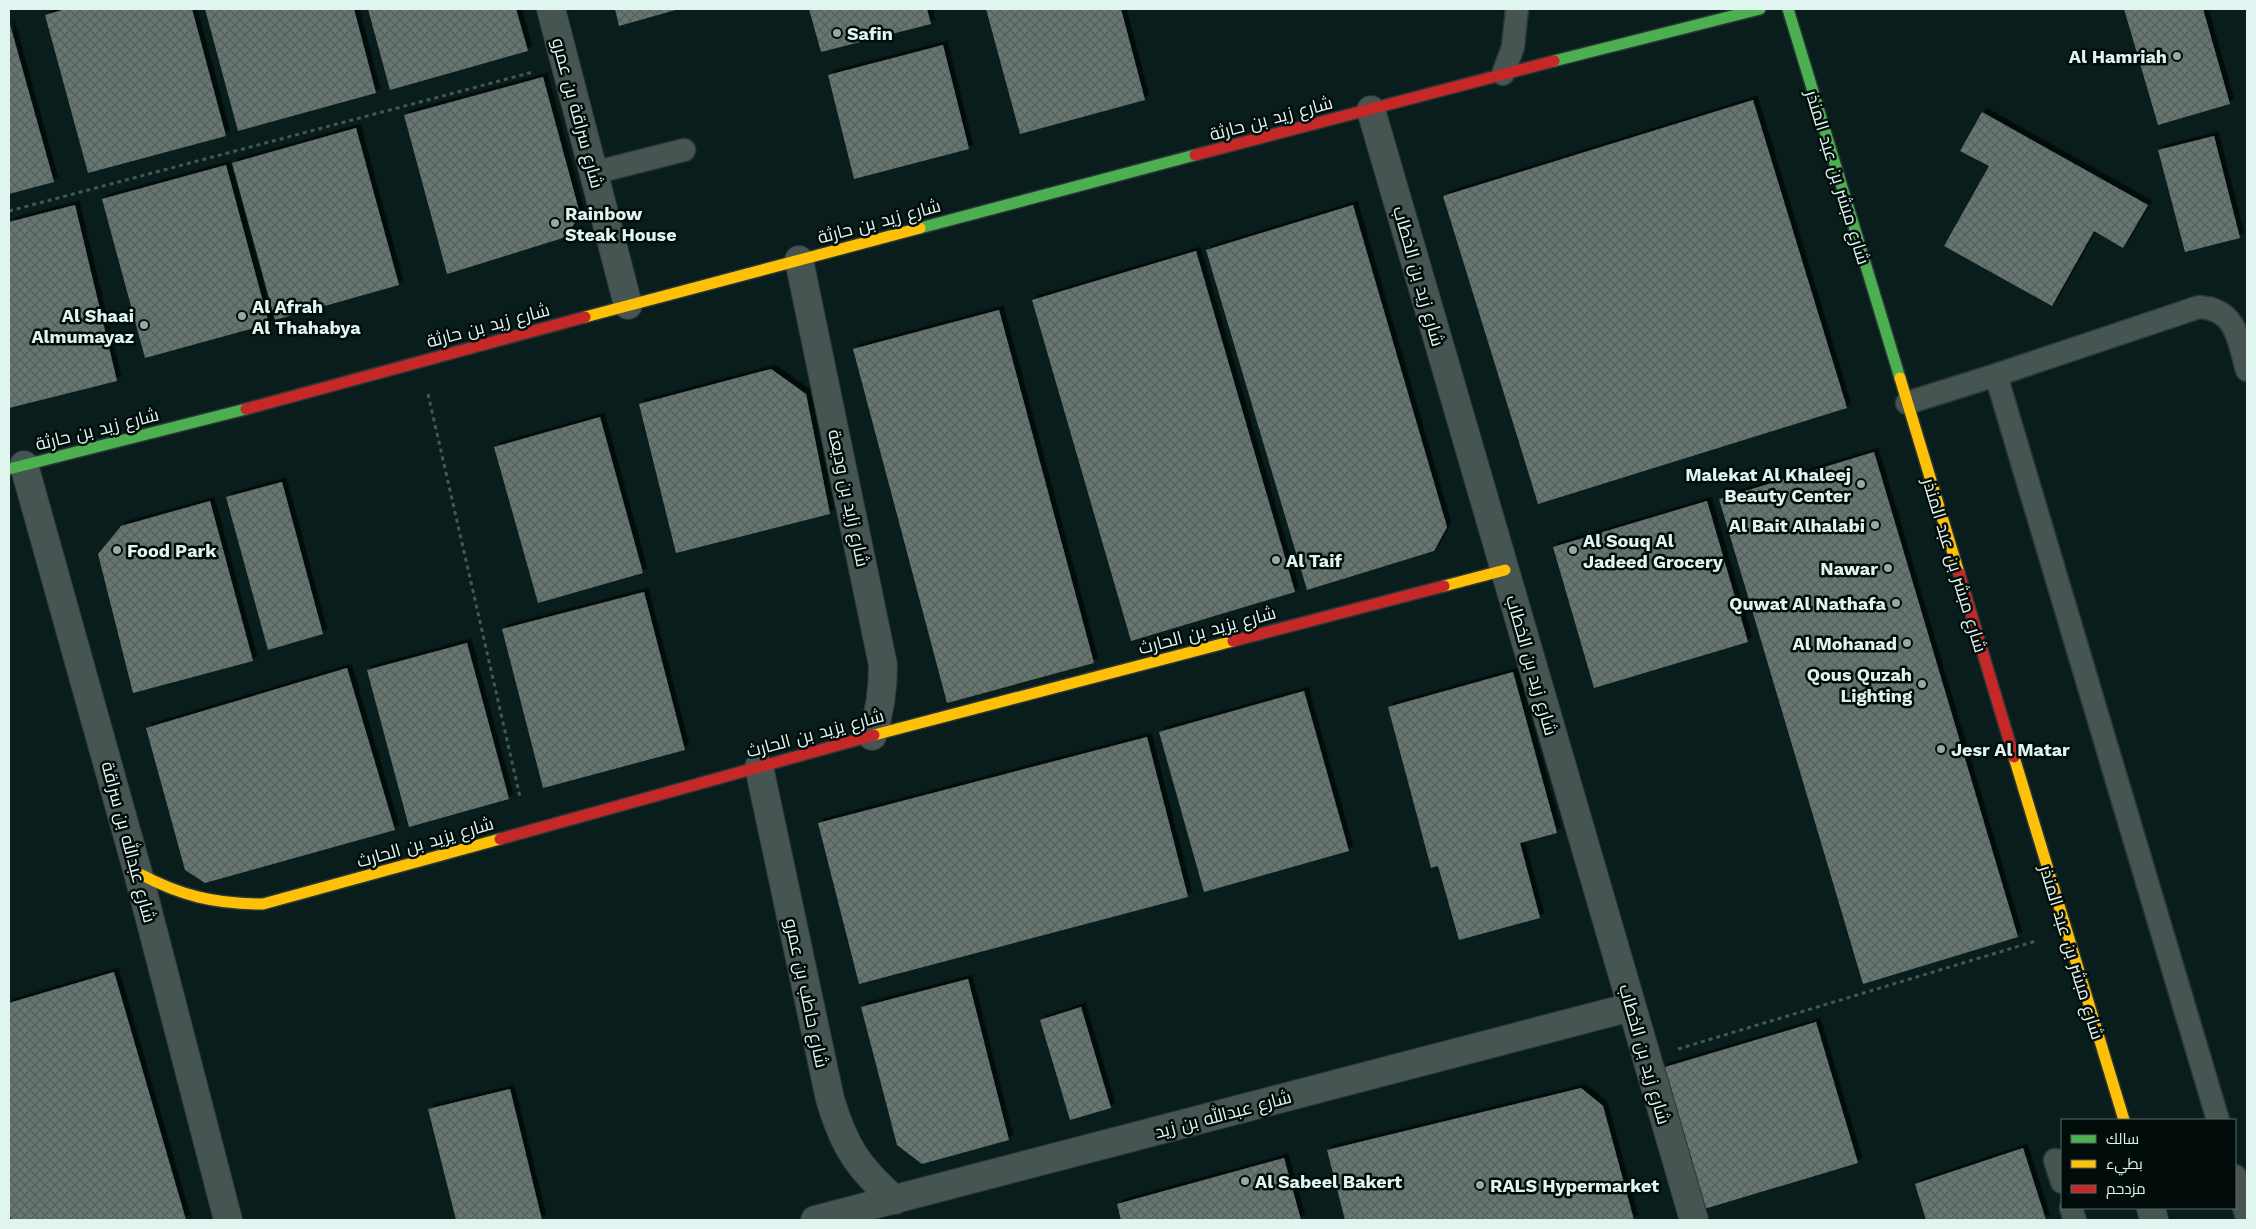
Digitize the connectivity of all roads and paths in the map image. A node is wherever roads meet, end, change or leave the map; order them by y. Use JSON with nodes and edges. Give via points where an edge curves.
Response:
{"nodes":[{"id":1,"x":551,"y":9,"type":"edge"},
{"id":2,"x":1518,"y":9,"type":"edge"},
{"id":3,"x":1760,"y":9,"type":"edge"},
{"id":4,"x":1788,"y":9,"type":"edge"},
{"id":5,"x":565,"y":64,"type":"junction"},
{"id":6,"x":1503,"y":74,"type":"junction"},
{"id":7,"x":1371,"y":110,"type":"junction"},
{"id":8,"x":684,"y":150,"type":"dead end"},
{"id":9,"x":593,"y":173,"type":"junction"},
{"id":10,"x":9,"y":212,"type":"edge"},
{"id":11,"x":799,"y":260,"type":"junction"},
{"id":12,"x":628,"y":305,"type":"junction"},
{"id":13,"x":421,"y":362,"type":"junction"},
{"id":14,"x":2247,"y":370,"type":"edge"},
{"id":15,"x":1996,"y":375,"type":"junction"},
{"id":16,"x":1907,"y":402,"type":"junction"},
{"id":17,"x":16,"y":467,"type":"edge"},
{"id":18,"x":1505,"y":570,"type":"junction"},
{"id":19,"x":872,"y":736,"type":"junction"},
{"id":20,"x":759,"y":766,"type":"junction"},
{"id":21,"x":528,"y":832,"type":"junction"},
{"id":22,"x":138,"y":873,"type":"junction"},
{"id":23,"x":2065,"y":932,"type":"junction"},
{"id":24,"x":1631,"y":1007,"type":"junction"},
{"id":25,"x":1646,"y":1058,"type":"junction"},
{"id":26,"x":2124,"y":1119,"type":"edge"},
{"id":27,"x":2218,"y":1119,"type":"edge"},
{"id":28,"x":2055,"y":1160,"type":"dead end"},
{"id":29,"x":2061,"y":1179,"type":"edge"},
{"id":30,"x":2236,"y":1180,"type":"edge"},
{"id":31,"x":895,"y":1200,"type":"junction"},
{"id":32,"x":2247,"y":1218,"type":"edge"},
{"id":33,"x":228,"y":1220,"type":"edge"},
{"id":34,"x":815,"y":1220,"type":"edge"},
{"id":35,"x":1694,"y":1220,"type":"edge"}],
"edges":[{"from":1,"to":5,"type":"street","name":"شارع سراقة بن عمرو"},
{"from":2,"to":6,"type":"lane","via":[[1512,47]]},
{"from":3,"to":6,"type":"street","name":"شارع زيد بن حارثة"},
{"from":4,"to":16,"type":"street","name":"شارع مبشر بن عبد المنذر"},
{"from":5,"to":9,"type":"street","name":"شارع سراقة بن عمرو"},
{"from":5,"to":10,"type":"path"},
{"from":6,"to":7,"type":"street","name":"شارع زيد بن حارثة"},
{"from":7,"to":11,"type":"street","name":"شارع زيد بن حارثة"},
{"from":7,"to":18,"type":"street","name":"شارع زيد بن الخطاب"},
{"from":8,"to":9,"type":"lane"},
{"from":9,"to":12,"type":"street","name":"شارع سراقة بن عمرو"},
{"from":11,"to":12,"type":"street","name":"شارع زيد بن حارثة"},
{"from":11,"to":19,"type":"street","name":"شارع زايد بن وديعة","via":[[883,665],[880,705]]},
{"from":12,"to":13,"type":"street","name":"شارع زيد بن حارثة"},
{"from":13,"to":17,"type":"street","name":"شارع زيد بن حارثة"},
{"from":13,"to":21,"type":"path"},
{"from":14,"to":15,"type":"lane","via":[[2230,320],[2220,312],[2199,307]]},
{"from":15,"to":16,"type":"lane"},
{"from":15,"to":27,"type":"lane"},
{"from":16,"to":23,"type":"street","name":"شارع مبشر بن عبد المنذر"},
{"from":17,"to":22,"type":"street","name":"شارع عبدالله بن سراقة"},
{"from":18,"to":19,"type":"street","name":"شارع يزيد بن الحارث"},
{"from":18,"to":24,"type":"street","name":"شارع زيد بن الخطاب"},
{"from":19,"to":20,"type":"street","name":"شارع يزيد بن الحارث"},
{"from":20,"to":21,"type":"street","name":"شارع يزيد بن الحارث"},
{"from":20,"to":31,"type":"street","name":"شارع حاطب بن عمرو","via":[[830,1100],[839,1129],[852,1156]]},
{"from":21,"to":22,"type":"street","name":"شارع يزيد بن الحارث","via":[[264,904],[230,905],[198,900],[167,889]]},
{"from":22,"to":33,"type":"street","name":"شارع عبدالله بن سراقة"},
{"from":23,"to":25,"type":"path"},
{"from":23,"to":26,"type":"street","name":"شارع مبشر بن عبد المنذر"},
{"from":24,"to":25,"type":"street","name":"شارع زيد بن الخطاب"},
{"from":24,"to":31,"type":"street","name":"شارع عبدالله بن زيد"},
{"from":25,"to":35,"type":"street","name":"شارع زيد بن الخطاب"},
{"from":28,"to":29,"type":"lane"},
{"from":30,"to":32,"type":"lane"},
{"from":31,"to":34,"type":"street","name":"شارع عبدالله بن زيد"}]}
